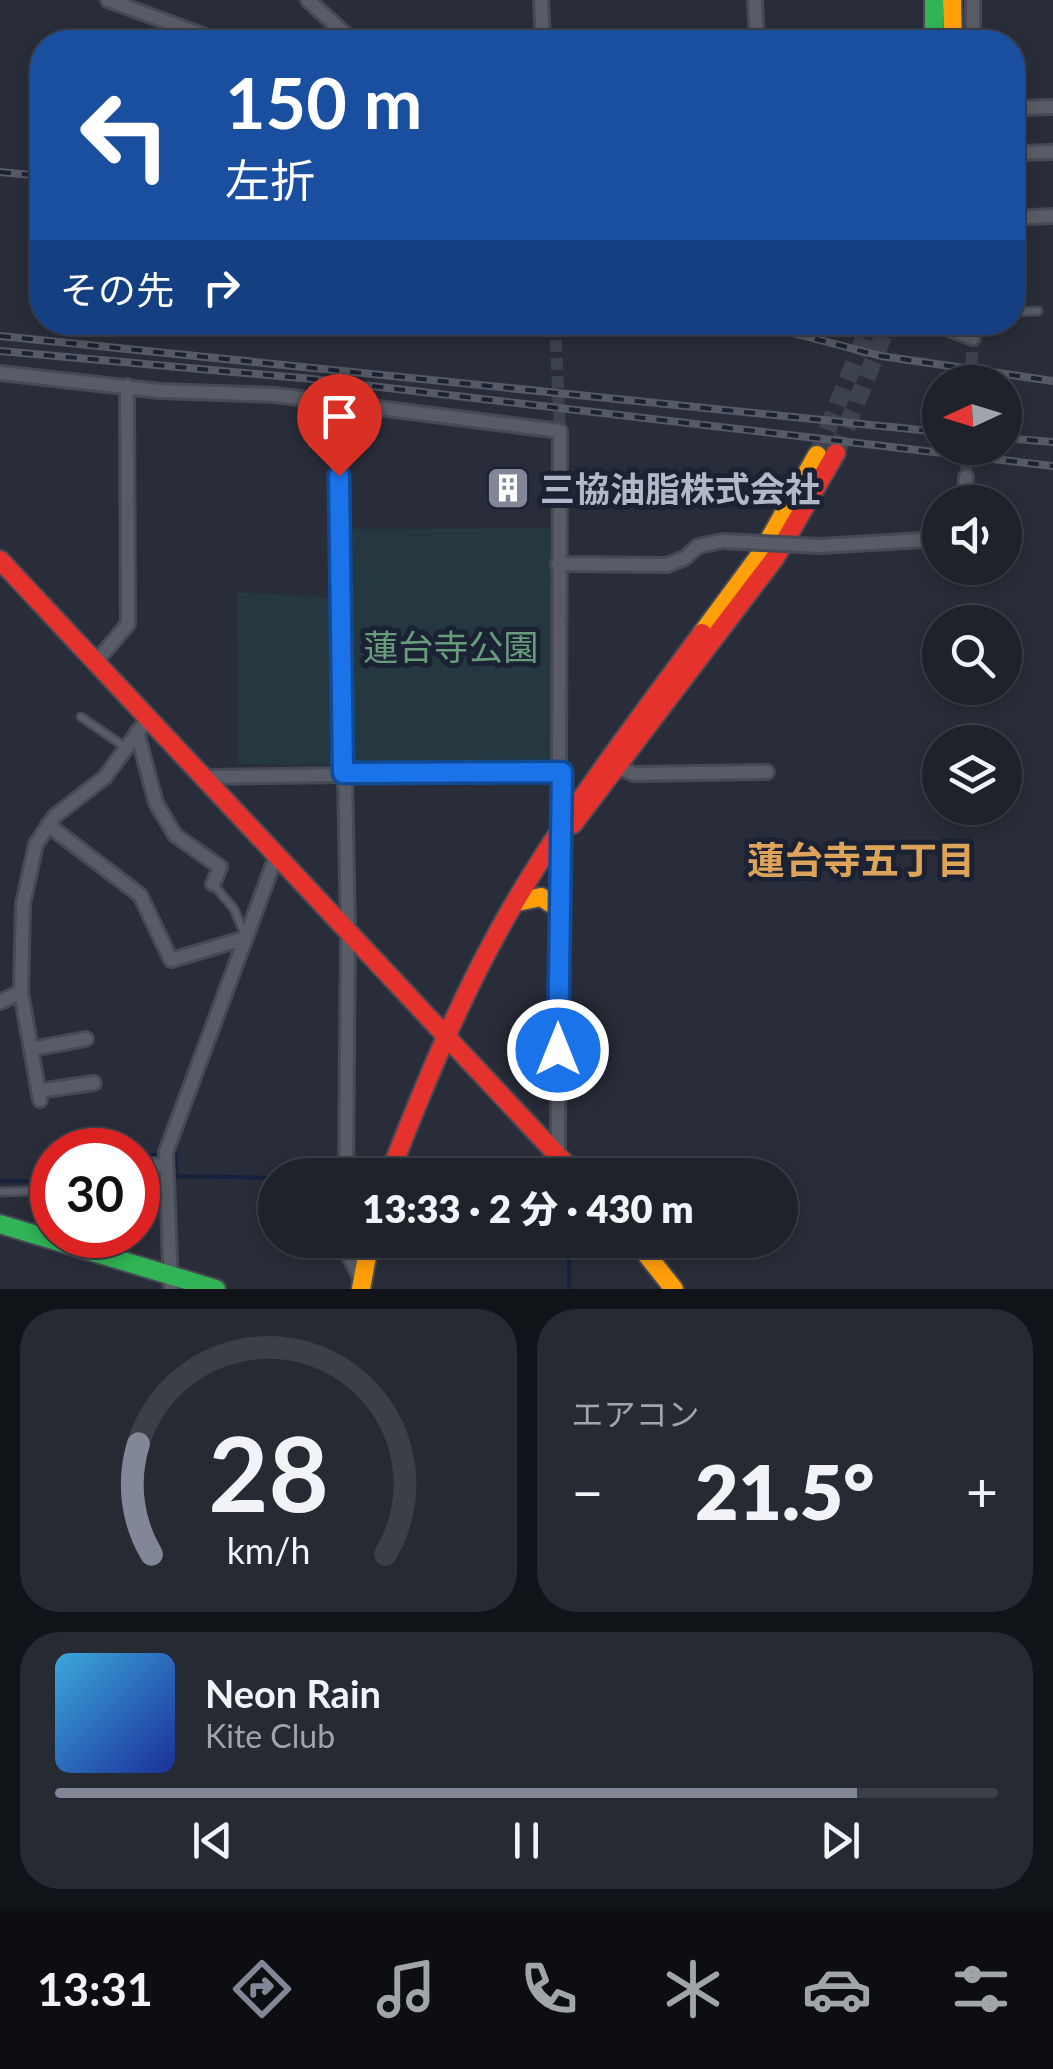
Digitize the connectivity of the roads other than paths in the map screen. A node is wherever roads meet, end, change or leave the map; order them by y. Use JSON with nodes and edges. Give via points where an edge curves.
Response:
{"nodes":[{"id":1,"x":108,"y":0,"type":"edge"},
{"id":2,"x":308,"y":0,"type":"edge"},
{"id":3,"x":540,"y":0,"type":"edge"},
{"id":4,"x":755,"y":0,"type":"edge"},
{"id":5,"x":934,"y":0,"type":"edge"},
{"id":6,"x":952,"y":0,"type":"edge"},
{"id":7,"x":973,"y":0,"type":"edge"},
{"id":8,"x":322,"y":6,"type":"edge"},
{"id":9,"x":189,"y":30,"type":"edge"},
{"id":10,"x":343,"y":30,"type":"edge"},
{"id":11,"x":542,"y":30,"type":"edge"},
{"id":12,"x":756,"y":30,"type":"edge"},
{"id":13,"x":934,"y":30,"type":"edge"},
{"id":14,"x":953,"y":30,"type":"edge"},
{"id":15,"x":973,"y":30,"type":"edge"},
{"id":16,"x":1053,"y":107,"type":"edge"},
{"id":17,"x":1025,"y":108,"type":"edge"},
{"id":18,"x":1053,"y":152,"type":"edge"},
{"id":19,"x":1025,"y":153,"type":"edge"},
{"id":20,"x":1053,"y":216,"type":"edge"},
{"id":21,"x":1025,"y":217,"type":"edge"},
{"id":22,"x":1038,"y":311,"type":"dead end"},
{"id":23,"x":1025,"y":312,"type":"edge"},
{"id":24,"x":0,"y":372,"type":"edge"},
{"id":25,"x":127,"y":386,"type":"junction"},
{"id":26,"x":338,"y":402,"type":"junction"},
{"id":27,"x":966,"y":477,"type":"tunnel mouth"},
{"id":28,"x":966,"y":485,"type":"edge"},
{"id":29,"x":922,"y":540,"type":"edge"},
{"id":30,"x":0,"y":560,"type":"edge"},
{"id":31,"x":558,"y":564,"type":"junction"},
{"id":32,"x":95,"y":663,"type":"junction"},
{"id":33,"x":81,"y":717,"type":"dead end"},
{"id":34,"x":143,"y":724,"type":"junction"},
{"id":35,"x":125,"y":748,"type":"junction"},
{"id":36,"x":619,"y":768,"type":"junction"},
{"id":37,"x":562,"y":772,"type":"junction"},
{"id":38,"x":767,"y":772,"type":"dead end"},
{"id":39,"x":343,"y":773,"type":"junction"},
{"id":40,"x":207,"y":778,"type":"junction"},
{"id":41,"x":48,"y":825,"type":"junction"},
{"id":42,"x":558,"y":838,"type":"junction"},
{"id":43,"x":277,"y":854,"type":"junction"},
{"id":44,"x":213,"y":884,"type":"joint"},
{"id":45,"x":517,"y":902,"type":"junction"},
{"id":46,"x":558,"y":908,"type":"junction"},
{"id":47,"x":348,"y":932,"type":"junction"},
{"id":48,"x":246,"y":938,"type":"junction"},
{"id":49,"x":21,"y":992,"type":"junction"},
{"id":50,"x":0,"y":1002,"type":"edge"},
{"id":51,"x":444,"y":1036,"type":"junction"},
{"id":52,"x":86,"y":1039,"type":"dead end"},
{"id":53,"x":31,"y":1049,"type":"junction"},
{"id":54,"x":94,"y":1084,"type":"dead end"},
{"id":55,"x":558,"y":1156,"type":"joint"},
{"id":56,"x":346,"y":1158,"type":"edge"},
{"id":57,"x":396,"y":1158,"type":"edge"},
{"id":58,"x":160,"y":1165,"type":"edge"},
{"id":59,"x":166,"y":1165,"type":"junction"},
{"id":60,"x":30,"y":1191,"type":"edge"},
{"id":61,"x":0,"y":1192,"type":"edge"},
{"id":62,"x":0,"y":1224,"type":"edge"},
{"id":63,"x":349,"y":1258,"type":"edge"},
{"id":64,"x":367,"y":1258,"type":"edge"},
{"id":65,"x":650,"y":1258,"type":"edge"},
{"id":66,"x":171,"y":1282,"type":"edge"},
{"id":67,"x":362,"y":1285,"type":"edge"},
{"id":68,"x":216,"y":1289,"type":"edge"},
{"id":69,"x":674,"y":1289,"type":"edge"}],
"edges":[{"from":1,"to":9,"type":"street"},
{"from":2,"to":8,"type":"street"},
{"from":3,"to":11,"type":"street"},
{"from":4,"to":12,"type":"street"},
{"from":5,"to":13,"type":"street"},
{"from":6,"to":14,"type":"street"},
{"from":7,"to":15,"type":"street"},
{"from":8,"to":10,"type":"street"},
{"from":16,"to":17,"type":"street"},
{"from":18,"to":19,"type":"street"},
{"from":20,"to":21,"type":"street"},
{"from":22,"to":23,"type":"lane"},
{"from":24,"to":25,"type":"street"},
{"from":25,"to":26,"type":"street"},
{"from":25,"to":32,"type":"street","via":[[128,624]]},
{"from":26,"to":31,"type":"street","via":[[560,431]]},
{"from":26,"to":39,"type":"street"},
{"from":27,"to":28,"type":"street"},
{"from":29,"to":31,"type":"street","bridge":true,"via":[[820,546],[723,541],[698,546],[666,565]]},
{"from":30,"to":32,"type":"street"},
{"from":31,"to":37,"type":"street"},
{"from":32,"to":34,"type":"street"},
{"from":33,"to":35,"type":"lane"},
{"from":34,"to":35,"type":"street"},
{"from":34,"to":40,"type":"street"},
{"from":34,"to":44,"type":"street","via":[[156,803],[175,835],[220,867]]},
{"from":35,"to":41,"type":"street","via":[[105,777]]},
{"from":36,"to":38,"type":"street","via":[[634,774]]},
{"from":36,"to":42,"type":"street"},
{"from":36,"to":42,"type":"street","via":[[775,558],[826,454]]},
{"from":37,"to":39,"type":"street"},
{"from":37,"to":42,"type":"street"},
{"from":39,"to":40,"type":"street"},
{"from":39,"to":47,"type":"street"},
{"from":40,"to":43,"type":"street"},
{"from":41,"to":48,"type":"street","via":[[140,895],[171,960]]},
{"from":41,"to":49,"type":"street","via":[[28,870]]},
{"from":42,"to":45,"type":"street"},
{"from":42,"to":46,"type":"street"},
{"from":43,"to":47,"type":"street"},
{"from":43,"to":48,"type":"street"},
{"from":44,"to":48,"type":"lane"},
{"from":45,"to":46,"type":"street","via":[[540,897]]},
{"from":45,"to":51,"type":"street"},
{"from":46,"to":55,"type":"street"},
{"from":47,"to":51,"type":"street"},
{"from":47,"to":56,"type":"street"},
{"from":48,"to":59,"type":"street","via":[[176,1116]]},
{"from":49,"to":50,"type":"street"},
{"from":49,"to":53,"type":"street"},
{"from":51,"to":55,"type":"street"},
{"from":51,"to":57,"type":"street"},
{"from":52,"to":53,"type":"street"},
{"from":53,"to":54,"type":"street","via":[[39,1096]]},
{"from":58,"to":59,"type":"street"},
{"from":59,"to":66,"type":"street"},
{"from":60,"to":61,"type":"lane"},
{"from":62,"to":66,"type":"street"},
{"from":63,"to":67,"type":"street"},
{"from":64,"to":67,"type":"street"},
{"from":65,"to":69,"type":"street"},
{"from":66,"to":68,"type":"street"}]}
